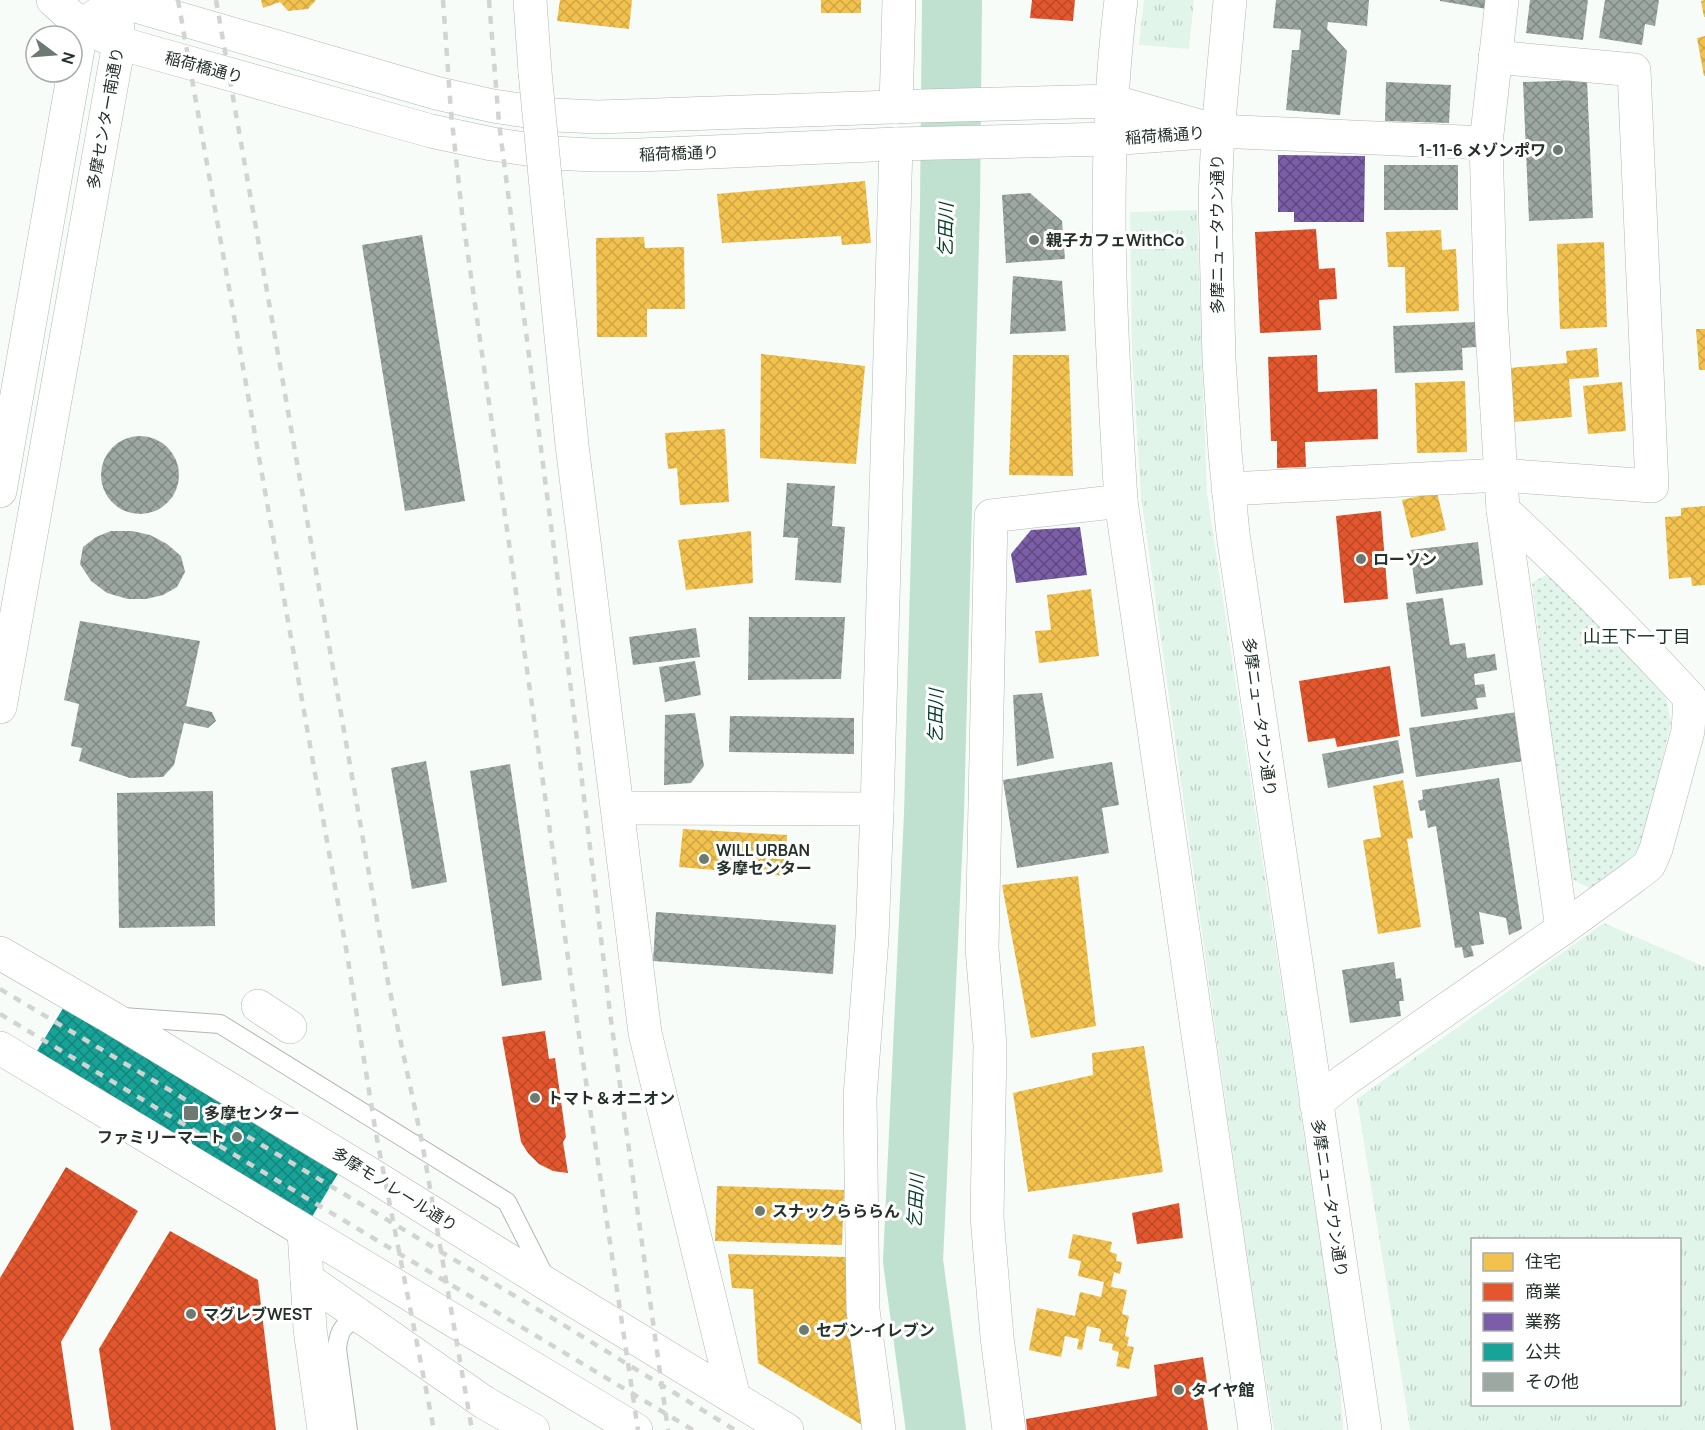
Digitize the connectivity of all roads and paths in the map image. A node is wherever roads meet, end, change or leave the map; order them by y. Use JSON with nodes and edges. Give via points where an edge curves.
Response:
{"nodes":[{"id":1,"x":53,"y":0,"type":"edge"},
{"id":2,"x":116,"y":0,"type":"edge"},
{"id":3,"x":530,"y":0,"type":"edge"},
{"id":4,"x":899,"y":0,"type":"edge"},
{"id":5,"x":1121,"y":0,"type":"edge"},
{"id":6,"x":1230,"y":0,"type":"edge"},
{"id":7,"x":1502,"y":0,"type":"edge"},
{"id":8,"x":80,"y":24,"type":"edge"},
{"id":9,"x":84,"y":24,"type":"edge"},
{"id":10,"x":84,"y":27,"type":"edge"},
{"id":11,"x":119,"y":43,"type":"junction"},
{"id":12,"x":1495,"y":57,"type":"junction"},
{"id":13,"x":72,"y":84,"type":"edge"},
{"id":14,"x":1112,"y":101,"type":"junction"},
{"id":15,"x":909,"y":106,"type":"junction"},
{"id":16,"x":1218,"y":131,"type":"junction"},
{"id":17,"x":1109,"y":139,"type":"junction"},
{"id":18,"x":1486,"y":143,"type":"junction"},
{"id":19,"x":908,"y":144,"type":"junction"},
{"id":20,"x":1501,"y":475,"type":"junction"},
{"id":21,"x":1228,"y":489,"type":"junction"},
{"id":22,"x":0,"y":491,"type":"edge"},
{"id":23,"x":1121,"y":501,"type":"junction"},
{"id":24,"x":1503,"y":510,"type":"junction"},
{"id":25,"x":1697,"y":701,"type":"edge"},
{"id":26,"x":0,"y":707,"type":"edge"},
{"id":27,"x":618,"y":808,"type":"junction"},
{"id":28,"x":877,"y":809,"type":"junction"},
{"id":29,"x":1562,"y":929,"type":"junction"},
{"id":30,"x":0,"y":953,"type":"edge"},
{"id":31,"x":258,"y":1006,"type":"dead end"},
{"id":32,"x":109,"y":1016,"type":"junction"},
{"id":33,"x":290,"y":1027,"type":"dead end"},
{"id":34,"x":0,"y":1048,"type":"edge"},
{"id":35,"x":1316,"y":1103,"type":"junction"},
{"id":36,"x":304,"y":1231,"type":"junction"},
{"id":37,"x":307,"y":1278,"type":"junction"},
{"id":38,"x":550,"y":1286,"type":"junction"},
{"id":39,"x":362,"y":1318,"type":"junction"},
{"id":40,"x":734,"y":1398,"type":"junction"},
{"id":41,"x":324,"y":1430,"type":"edge"},
{"id":42,"x":348,"y":1430,"type":"edge"},
{"id":43,"x":533,"y":1430,"type":"edge"},
{"id":44,"x":636,"y":1430,"type":"edge"},
{"id":45,"x":787,"y":1430,"type":"edge"},
{"id":46,"x":879,"y":1430,"type":"edge"},
{"id":47,"x":1010,"y":1430,"type":"edge"},
{"id":48,"x":1255,"y":1430,"type":"edge"},
{"id":49,"x":1365,"y":1430,"type":"edge"}],
"edges":[{"from":1,"to":8,"type":"street","name":"稲荷橋通り"},
{"from":2,"to":9,"type":"street"},
{"from":2,"to":11,"type":"street","name":"多摩センター南通り"},
{"from":2,"to":15,"type":"street","name":"稲荷橋通り","via":[[436,93],[524,111],[598,117]]},
{"from":3,"to":27,"type":"street","bridge":true,"via":[[572,446]]},
{"from":4,"to":15,"type":"street"},
{"from":5,"to":14,"type":"street"},
{"from":6,"to":16,"type":"street","name":"多摩ニュータウン通り"},
{"from":7,"to":12,"type":"street"},
{"from":10,"to":11,"type":"street","name":"稲荷橋通り"},
{"from":11,"to":19,"type":"street","name":"稲荷橋通り","via":[[431,131],[553,153],[640,155]]},
{"from":11,"to":26,"type":"street","name":"多摩センター南通り"},
{"from":12,"to":18,"type":"street"},
{"from":12,"to":20,"type":"street","via":[[1634,70],[1653,486]]},
{"from":13,"to":22,"type":"street"},
{"from":14,"to":15,"type":"street","name":"稲荷橋通り"},
{"from":14,"to":16,"type":"street","name":"稲荷橋通り"},
{"from":14,"to":17,"type":"street"},
{"from":16,"to":17,"type":"street","name":"稲荷橋通り"},
{"from":16,"to":18,"type":"street"},
{"from":16,"to":21,"type":"street","name":"多摩ニュータウン通り","via":[[1215,260]]},
{"from":17,"to":19,"type":"street","name":"稲荷橋通り"},
{"from":17,"to":23,"type":"street","via":[[1112,353]]},
{"from":18,"to":20,"type":"street"},
{"from":19,"to":28,"type":"street"},
{"from":20,"to":21,"type":"street"},
{"from":20,"to":24,"type":"street"},
{"from":21,"to":35,"type":"street","name":"多摩ニュータウン通り"},
{"from":23,"to":47,"type":"street","via":[[991,516],[982,948],[990,1045],[987,1217]]},
{"from":23,"to":48,"type":"street"},
{"from":24,"to":25,"type":"street"},
{"from":24,"to":29,"type":"street"},
{"from":25,"to":29,"type":"street","via":[[1649,864]]},
{"from":27,"to":28,"type":"street"},
{"from":27,"to":40,"type":"street","via":[[645,1033]]},
{"from":28,"to":46,"type":"street","via":[[860,1097],[863,1310]]},
{"from":29,"to":35,"type":"street"},
{"from":30,"to":32,"type":"street","name":"多摩モノレール通り"},
{"from":31,"to":33,"type":"street"},
{"from":32,"to":38,"type":"street","name":"多摩モノレール通り"},
{"from":32,"to":38,"type":"lane","via":[[220,1024],[507,1202]]},
{"from":34,"to":36,"type":"street"},
{"from":35,"to":49,"type":"street","name":"多摩ニュータウン通り"},
{"from":36,"to":37,"type":"street"},
{"from":36,"to":44,"type":"street"},
{"from":37,"to":39,"type":"street"},
{"from":37,"to":41,"type":"street"},
{"from":38,"to":40,"type":"street","name":"多摩モノレール通り"},
{"from":39,"to":42,"type":"lane","via":[[343,1327],[338,1338]]},
{"from":39,"to":43,"type":"street","via":[[484,1403]]},
{"from":40,"to":45,"type":"street","name":"多摩モノレール通り"}]}
